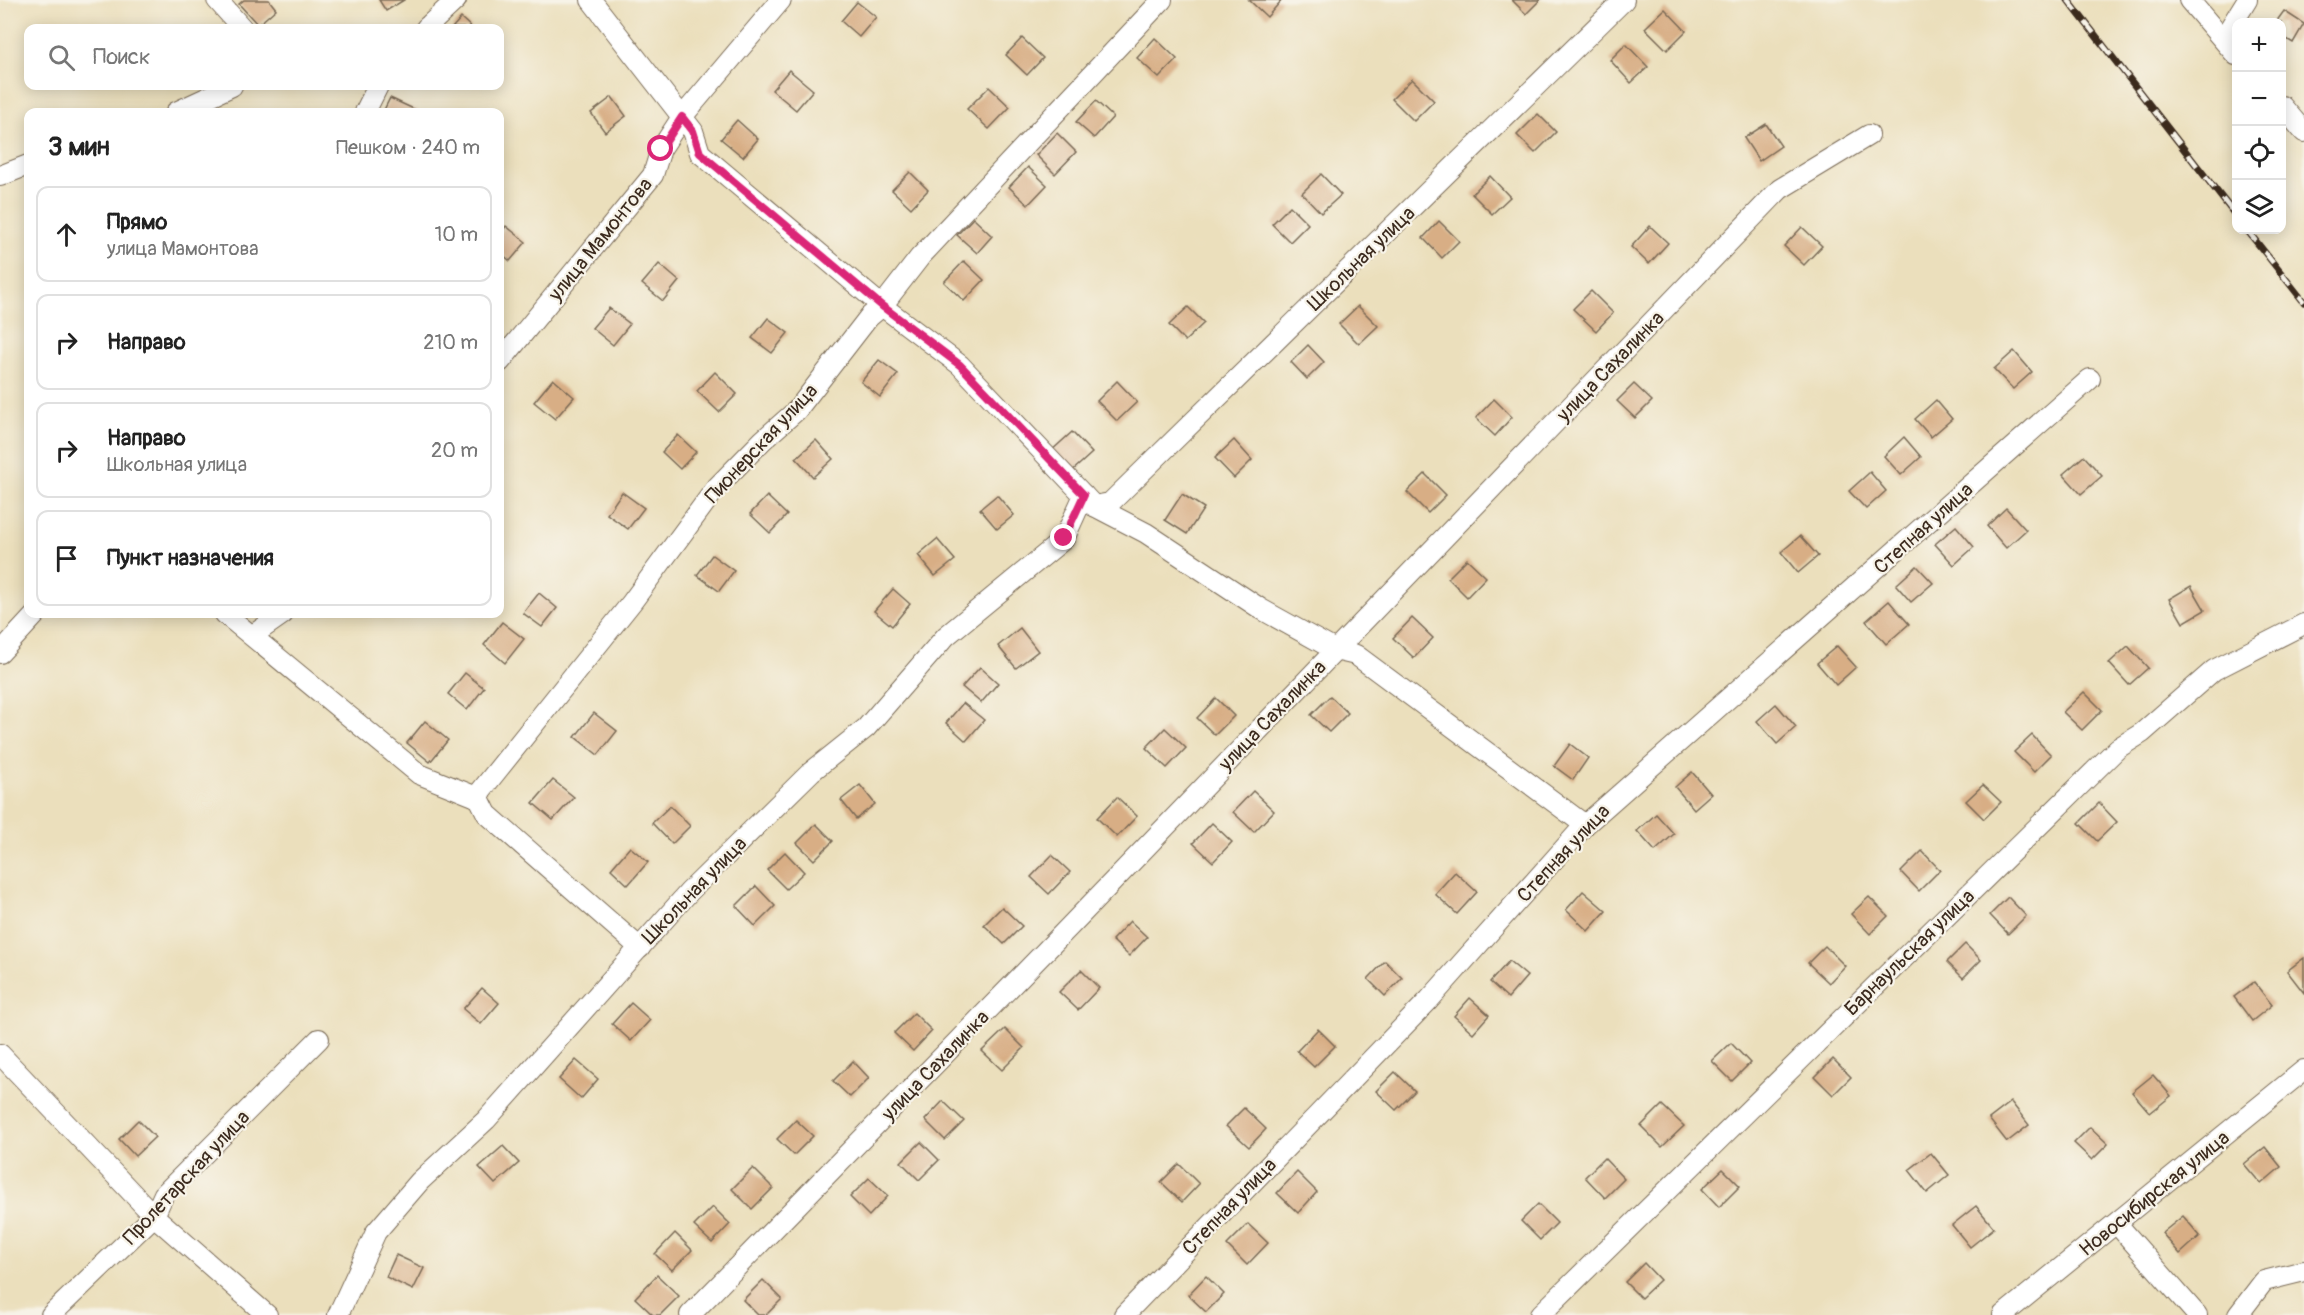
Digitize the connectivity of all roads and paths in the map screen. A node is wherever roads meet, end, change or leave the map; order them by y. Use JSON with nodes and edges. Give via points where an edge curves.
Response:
{"nodes":[{"id":1,"x":217,"y":0,"type":"edge"},
{"id":2,"x":456,"y":0,"type":"edge"},
{"id":3,"x":591,"y":0,"type":"edge"},
{"id":4,"x":781,"y":0,"type":"edge"},
{"id":5,"x":1162,"y":0,"type":"edge"},
{"id":6,"x":1624,"y":0,"type":"edge"},
{"id":7,"x":2189,"y":0,"type":"edge"},
{"id":8,"x":2247,"y":0,"type":"edge"},
{"id":9,"x":238,"y":24,"type":"edge"},
{"id":10,"x":430,"y":24,"type":"edge"},
{"id":11,"x":2223,"y":39,"type":"junction"},
{"id":12,"x":2232,"y":50,"type":"edge"},
{"id":13,"x":223,"y":90,"type":"edge"},
{"id":14,"x":376,"y":90,"type":"edge"},
{"id":15,"x":185,"y":108,"type":"edge"},
{"id":16,"x":367,"y":108,"type":"edge"},
{"id":17,"x":2286,"y":111,"type":"edge"},
{"id":18,"x":682,"y":117,"type":"junction"},
{"id":19,"x":2304,"y":132,"type":"edge"},
{"id":20,"x":1869,"y":135,"type":"dead end"},
{"id":21,"x":24,"y":167,"type":"edge"},
{"id":22,"x":0,"y":176,"type":"edge"},
{"id":23,"x":882,"y":306,"type":"junction"},
{"id":24,"x":504,"y":357,"type":"edge"},
{"id":25,"x":2090,"y":380,"type":"dead end"},
{"id":26,"x":1089,"y":501,"type":"junction"},
{"id":27,"x":32,"y":618,"type":"edge"},
{"id":28,"x":230,"y":618,"type":"edge"},
{"id":29,"x":277,"y":618,"type":"edge"},
{"id":30,"x":2304,"y":624,"type":"edge"},
{"id":31,"x":253,"y":635,"type":"junction"},
{"id":32,"x":1335,"y":650,"type":"junction"},
{"id":33,"x":0,"y":653,"type":"edge"},
{"id":34,"x":476,"y":797,"type":"junction"},
{"id":35,"x":1585,"y":825,"type":"junction"},
{"id":36,"x":640,"y":948,"type":"junction"},
{"id":37,"x":319,"y":1039,"type":"dead end"},
{"id":38,"x":0,"y":1054,"type":"edge"},
{"id":39,"x":2304,"y":1070,"type":"edge"},
{"id":40,"x":154,"y":1216,"type":"junction"},
{"id":41,"x":2117,"y":1224,"type":"junction"},
{"id":42,"x":2304,"y":1271,"type":"edge"},
{"id":43,"x":51,"y":1315,"type":"edge"},
{"id":44,"x":267,"y":1315,"type":"edge"},
{"id":45,"x":338,"y":1315,"type":"edge"},
{"id":46,"x":690,"y":1315,"type":"edge"},
{"id":47,"x":1124,"y":1315,"type":"edge"},
{"id":48,"x":1540,"y":1315,"type":"edge"},
{"id":49,"x":2003,"y":1315,"type":"edge"},
{"id":50,"x":2197,"y":1315,"type":"edge"},
{"id":51,"x":2238,"y":1315,"type":"edge"}],
"edges":[{"from":1,"to":9,"type":"street"},
{"from":2,"to":10,"type":"street"},
{"from":3,"to":18,"type":"street"},
{"from":4,"to":18,"type":"street","name":"улица Мамонтова"},
{"from":5,"to":23,"type":"street","name":"Пионерская улица","via":[[920,256]]},
{"from":6,"to":26,"type":"street","name":"Школьная улица","via":[[1110,503]]},
{"from":7,"to":11,"type":"street"},
{"from":8,"to":11,"type":"street"},
{"from":11,"to":12,"type":"street"},
{"from":13,"to":15,"type":"street"},
{"from":14,"to":16,"type":"street"},
{"from":17,"to":19,"type":"street"},
{"from":18,"to":23,"type":"street","via":[[693,131],[700,153]]},
{"from":18,"to":24,"type":"street","name":"улица Мамонтова","via":[[661,149],[653,175]]},
{"from":20,"to":32,"type":"street","name":"улица Сахалинка","via":[[1780,189]]},
{"from":21,"to":22,"type":"street"},
{"from":23,"to":26,"type":"street","via":[[960,365]]},
{"from":23,"to":34,"type":"street","name":"Пионерская улица","via":[[869,317],[797,410],[716,488],[632,602]]},
{"from":25,"to":35,"type":"street","name":"Степная улица"},
{"from":26,"to":32,"type":"street","via":[[1146,533],[1261,609]]},
{"from":26,"to":36,"type":"street","name":"Школьная улица","via":[[1064,538],[946,636],[866,728],[812,772],[688,892]]},
{"from":27,"to":33,"type":"street"},
{"from":28,"to":31,"type":"street"},
{"from":29,"to":31,"type":"street"},
{"from":30,"to":48,"type":"street","name":"Барнаульская улица","via":[[2214,670],[2142,733],[2118,747]]},
{"from":31,"to":34,"type":"street","via":[[419,774]]},
{"from":32,"to":35,"type":"street","via":[[1356,655]]},
{"from":32,"to":46,"type":"street","name":"улица Сахалинка"},
{"from":34,"to":36,"type":"street","via":[[487,814]]},
{"from":35,"to":47,"type":"street","name":"Степная улица","via":[[1429,1000]]},
{"from":36,"to":45,"type":"street","name":"Школьная улица","via":[[486,1120],[420,1181],[376,1232]]},
{"from":37,"to":40,"type":"street","name":"Пролетарская улица","via":[[165,1194]]},
{"from":38,"to":40,"type":"street"},
{"from":39,"to":41,"type":"street","name":"Новосибирская улица"},
{"from":40,"to":43,"type":"street","name":"Пролетарская улица"},
{"from":40,"to":44,"type":"street"},
{"from":41,"to":49,"type":"street","name":"Новосибирская улица"},
{"from":41,"to":50,"type":"street"},
{"from":42,"to":51,"type":"street","via":[[2264,1281]]}]}
